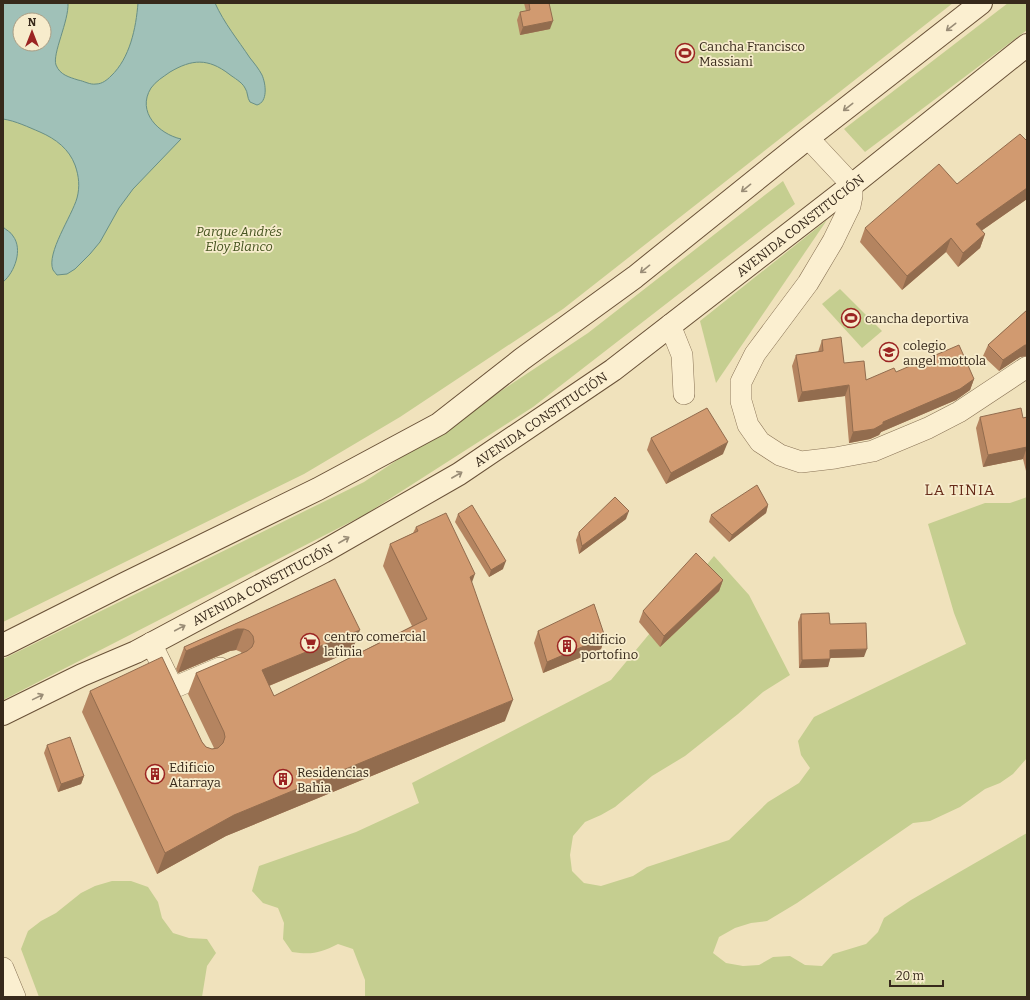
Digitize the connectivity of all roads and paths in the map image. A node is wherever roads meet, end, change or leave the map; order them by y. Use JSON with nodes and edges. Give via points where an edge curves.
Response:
{"nodes":[{"id":1,"x":981,"y":3,"type":"edge"},
{"id":2,"x":1027,"y":45,"type":"edge"},
{"id":3,"x":808,"y":138,"type":"junction"},
{"id":4,"x":852,"y":185,"type":"junction"},
{"id":5,"x":670,"y":325,"type":"junction"},
{"id":6,"x":1027,"y":367,"type":"edge"},
{"id":7,"x":684,"y":394,"type":"dead end"},
{"id":8,"x":151,"y":643,"type":"junction"},
{"id":9,"x":3,"y":645,"type":"edge"},
{"id":10,"x":234,"y":662,"type":"edge"},
{"id":11,"x":3,"y":714,"type":"edge"},
{"id":12,"x":3,"y":968,"type":"edge"},
{"id":13,"x":10,"y":992,"type":"edge"}],
"edges":[{"from":1,"to":3,"type":"main road","one_way":true},
{"from":2,"to":4,"type":"main road","name":"AVENIDA CONSTITUCIÓN"},
{"from":3,"to":4,"type":"street"},
{"from":3,"to":9,"type":"main road","one_way":true,"via":[[635,277],[438,424],[318,489]]},
{"from":4,"to":5,"type":"main road","name":"AVENIDA CONSTITUCIÓN"},
{"from":4,"to":6,"type":"street","via":[[850,206],[833,241],[808,283],[755,354],[741,382],[741,401],[748,424],[760,442],[780,454],[801,462],[873,451],[959,412]]},
{"from":5,"to":7,"type":"street","via":[[682,355]]},
{"from":8,"to":5,"type":"main road","name":"AVENIDA CONSTITUCIÓN","one_way":true,"via":[[323,552],[459,474],[613,370]]},
{"from":8,"to":10,"type":"street","via":[[176,695]]},
{"from":11,"to":8,"type":"main road","name":"AVENIDA CONSTITUCIÓN","one_way":true},
{"from":12,"to":13,"type":"street"}]}
